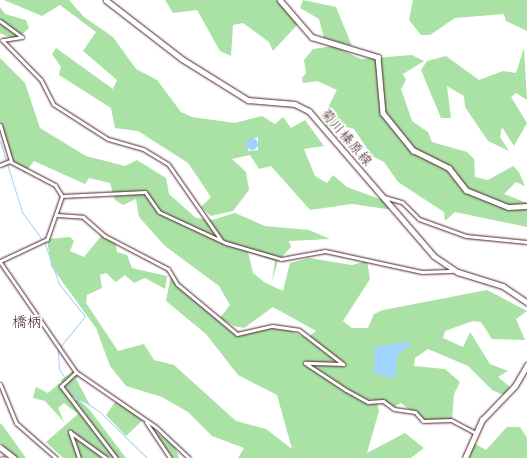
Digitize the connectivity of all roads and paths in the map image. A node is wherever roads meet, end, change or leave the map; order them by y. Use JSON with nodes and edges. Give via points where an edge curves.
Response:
{"nodes":[{"id":1,"x":106,"y":0,"type":"edge"},
{"id":2,"x":280,"y":0,"type":"edge"},
{"id":3,"x":0,"y":21,"type":"edge"},
{"id":4,"x":0,"y":125,"type":"edge"},
{"id":5,"x":8,"y":161,"type":"junction"},
{"id":6,"x":0,"y":165,"type":"edge"},
{"id":7,"x":62,"y":196,"type":"junction"},
{"id":8,"x":384,"y":196,"type":"junction"},
{"id":9,"x":527,"y":206,"type":"edge"},
{"id":10,"x":57,"y":215,"type":"junction"},
{"id":11,"x":221,"y":241,"type":"junction"},
{"id":12,"x":527,"y":242,"type":"edge"},
{"id":13,"x":0,"y":261,"type":"edge"},
{"id":14,"x":456,"y":271,"type":"junction"},
{"id":15,"x":527,"y":302,"type":"edge"},
{"id":16,"x":527,"y":364,"type":"edge"},
{"id":17,"x":76,"y":372,"type":"junction"},
{"id":18,"x":0,"y":384,"type":"edge"},
{"id":19,"x":146,"y":421,"type":"junction"},
{"id":20,"x":475,"y":433,"type":"junction"},
{"id":21,"x":0,"y":446,"type":"edge"},
{"id":22,"x":14,"y":458,"type":"edge"},
{"id":23,"x":56,"y":458,"type":"edge"},
{"id":24,"x":79,"y":458,"type":"edge"},
{"id":25,"x":106,"y":458,"type":"edge"},
{"id":26,"x":116,"y":458,"type":"edge"},
{"id":27,"x":170,"y":458,"type":"edge"},
{"id":28,"x":189,"y":458,"type":"edge"},
{"id":29,"x":466,"y":458,"type":"edge"}],
"edges":[{"from":1,"to":8,"type":"main road","name":"菊川榛原線","via":[[182,59],[248,100],[296,104],[309,111]]},
{"from":2,"to":9,"type":"main road","via":[[312,37],[378,57],[382,113],[413,150],[449,168],[468,191],[508,207]]},
{"from":3,"to":11,"type":"street","via":[[22,37],[2,38],[41,80],[54,104],[108,139],[143,149],[169,165]]},
{"from":4,"to":5,"type":"street"},
{"from":5,"to":6,"type":"street"},
{"from":5,"to":7,"type":"street","via":[[55,185]]},
{"from":7,"to":10,"type":"street"},
{"from":7,"to":11,"type":"street","via":[[145,192],[159,212]]},
{"from":8,"to":12,"type":"street","via":[[402,202],[419,219],[466,236]]},
{"from":8,"to":14,"type":"main road","name":"菊川榛原線","via":[[434,256]]},
{"from":10,"to":13,"type":"street","via":[[43,241]]},
{"from":10,"to":20,"type":"street","via":[[83,218],[105,236],[168,269],[177,284],[237,334],[272,326],[299,330],[343,364],[305,363],[346,390],[368,402],[384,401],[394,410],[415,412],[423,421],[451,420]]},
{"from":11,"to":14,"type":"street","via":[[281,259],[325,251],[422,272]]},
{"from":13,"to":17,"type":"street","via":[[58,351]]},
{"from":14,"to":15,"type":"main road","name":"菊川榛原線","via":[[503,286]]},
{"from":16,"to":20,"type":"main road"},
{"from":17,"to":19,"type":"street"},
{"from":17,"to":26,"type":"street","via":[[61,386]]},
{"from":18,"to":23,"type":"street","via":[[16,423]]},
{"from":19,"to":27,"type":"street"},
{"from":19,"to":28,"type":"street"},
{"from":20,"to":29,"type":"main road"},
{"from":21,"to":22,"type":"main road"},
{"from":24,"to":25,"type":"street","via":[[70,432]]}]}
